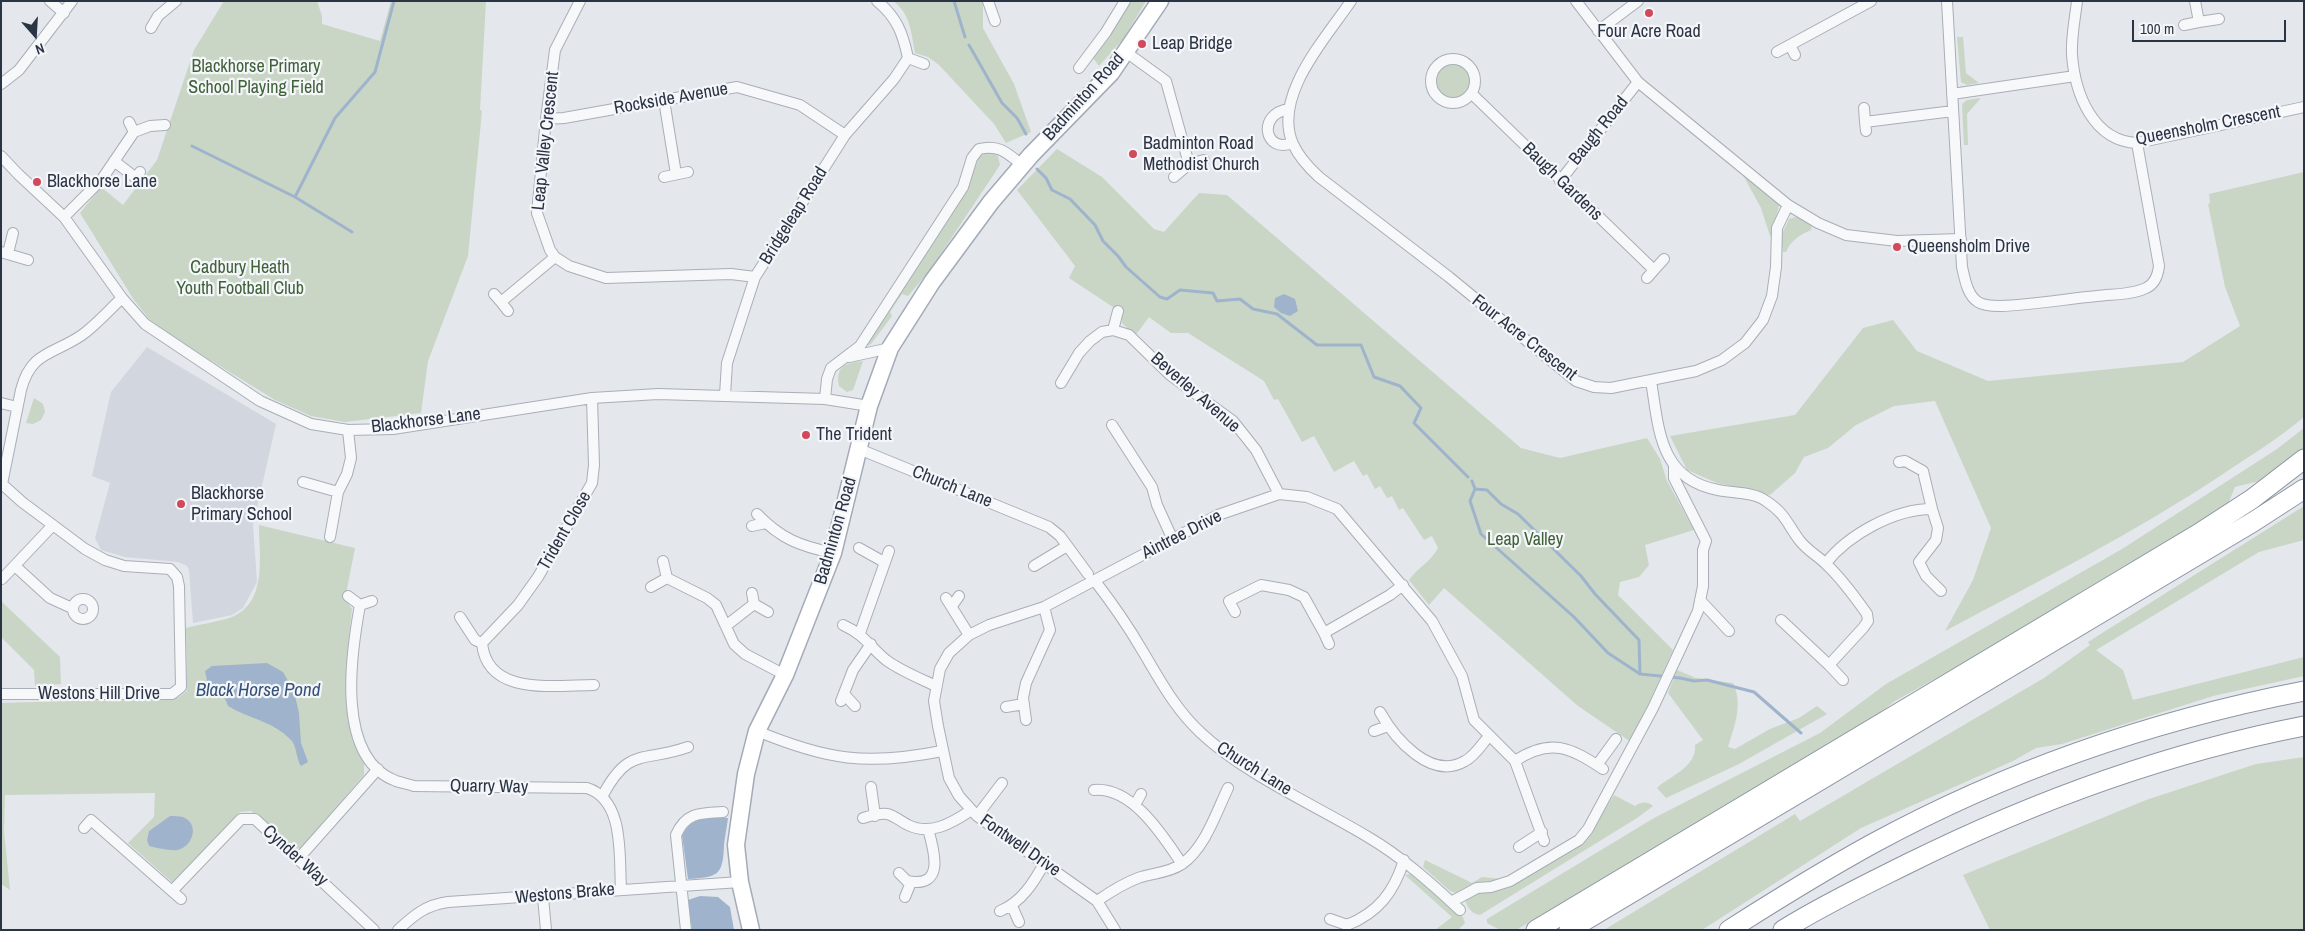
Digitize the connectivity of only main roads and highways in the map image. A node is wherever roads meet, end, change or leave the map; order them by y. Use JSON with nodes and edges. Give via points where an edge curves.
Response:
{"nodes":[{"id":1,"x":1160,"y":1,"type":"edge"},
{"id":2,"x":2304,"y":459,"type":"edge"},
{"id":3,"x":2304,"y":489,"type":"edge"},
{"id":4,"x":2304,"y":691,"type":"edge"},
{"id":5,"x":2304,"y":726,"type":"edge"},
{"id":6,"x":750,"y":930,"type":"edge"},
{"id":7,"x":1536,"y":930,"type":"edge"},
{"id":8,"x":1569,"y":930,"type":"edge"},
{"id":9,"x":1730,"y":930,"type":"edge"},
{"id":10,"x":1783,"y":930,"type":"edge"}],
"edges":[{"from":1,"to":6,"type":"main road","name":"Badminton Road","via":[[1111,74],[1022,165],[991,202],[932,282],[890,348],[869,406],[833,553],[785,675],[757,731],[746,774],[736,845]]},
{"from":2,"to":7,"type":"highway","via":[[2198,534]]},
{"from":3,"to":8,"type":"highway"},
{"from":4,"to":9,"type":"highway","via":[[2238,704],[2149,728],[2048,764],[1957,802],[1873,843]]},
{"from":5,"to":10,"type":"highway","via":[[2159,761],[2063,794],[1970,833]]}]}
